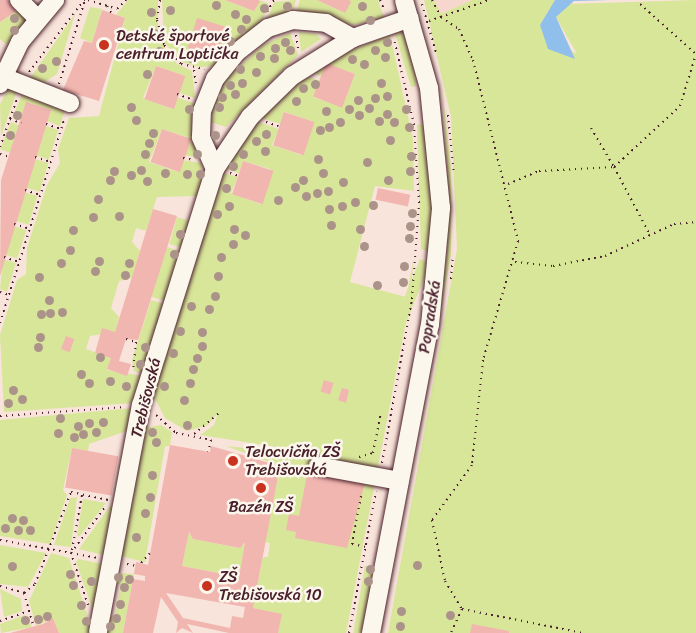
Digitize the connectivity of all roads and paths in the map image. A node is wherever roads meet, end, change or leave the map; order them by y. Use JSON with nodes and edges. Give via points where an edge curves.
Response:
{"nodes":[{"id":1,"x":19,"y":0,"type":"edge"},
{"id":2,"x":54,"y":0,"type":"edge"},
{"id":3,"x":86,"y":0,"type":"edge"},
{"id":4,"x":126,"y":0,"type":"edge"},
{"id":5,"x":160,"y":0,"type":"edge"},
{"id":6,"x":266,"y":0,"type":"edge"},
{"id":7,"x":380,"y":0,"type":"edge"},
{"id":8,"x":404,"y":0,"type":"edge"},
{"id":9,"x":432,"y":0,"type":"edge"},
{"id":10,"x":489,"y":0,"type":"edge"},
{"id":11,"x":271,"y":2,"type":"dead end"},
{"id":12,"x":640,"y":4,"type":"dead end"},
{"id":13,"x":107,"y":6,"type":"junction"},
{"id":14,"x":112,"y":14,"type":"dead end"},
{"id":15,"x":441,"y":17,"type":"junction"},
{"id":16,"x":410,"y":18,"type":"junction"},
{"id":17,"x":38,"y":19,"type":"junction"},
{"id":18,"x":428,"y":21,"type":"dead end"},
{"id":19,"x":390,"y":25,"type":"junction"},
{"id":20,"x":297,"y":38,"type":"dead end"},
{"id":21,"x":353,"y":38,"type":"junction"},
{"id":22,"x":8,"y":47,"type":"edge"},
{"id":23,"x":299,"y":50,"type":"dead end"},
{"id":24,"x":696,"y":54,"type":"edge"},
{"id":25,"x":223,"y":68,"type":"junction"},
{"id":26,"x":1,"y":80,"type":"edge"},
{"id":27,"x":21,"y":86,"type":"junction"},
{"id":28,"x":62,"y":100,"type":"junction"},
{"id":29,"x":9,"y":119,"type":"junction"},
{"id":30,"x":21,"y":123,"type":"dead end"},
{"id":31,"x":46,"y":124,"type":"dead end"},
{"id":32,"x":591,"y":128,"type":"dead end"},
{"id":33,"x":61,"y":129,"type":"junction"},
{"id":34,"x":0,"y":147,"type":"edge"},
{"id":35,"x":0,"y":154,"type":"edge"},
{"id":36,"x":10,"y":157,"type":"dead end"},
{"id":37,"x":35,"y":157,"type":"dead end"},
{"id":38,"x":51,"y":162,"type":"junction"},
{"id":39,"x":614,"y":166,"type":"junction"},
{"id":40,"x":214,"y":169,"type":"junction"},
{"id":41,"x":508,"y":184,"type":"junction"},
{"id":42,"x":25,"y":190,"type":"dead end"},
{"id":43,"x":40,"y":195,"type":"junction"},
{"id":44,"x":696,"y":222,"type":"edge"},
{"id":45,"x":14,"y":224,"type":"dead end"},
{"id":46,"x":30,"y":229,"type":"junction"},
{"id":47,"x":650,"y":235,"type":"junction"},
{"id":48,"x":411,"y":253,"type":"dead end"},
{"id":49,"x":417,"y":254,"type":"junction"},
{"id":50,"x":4,"y":257,"type":"dead end"},
{"id":51,"x":20,"y":262,"type":"junction"},
{"id":52,"x":514,"y":262,"type":"junction"},
{"id":53,"x":0,"y":292,"type":"edge"},
{"id":54,"x":9,"y":295,"type":"junction"},
{"id":55,"x":0,"y":323,"type":"edge"},
{"id":56,"x":126,"y":339,"type":"dead end"},
{"id":57,"x":133,"y":372,"type":"dead end"},
{"id":58,"x":388,"y":393,"type":"dead end"},
{"id":59,"x":395,"y":394,"type":"junction"},
{"id":60,"x":141,"y":405,"type":"junction"},
{"id":61,"x":221,"y":411,"type":"dead end"},
{"id":62,"x":0,"y":415,"type":"edge"},
{"id":63,"x":380,"y":416,"type":"dead end"},
{"id":64,"x":194,"y":434,"type":"junction"},
{"id":65,"x":208,"y":452,"type":"dead end"},
{"id":66,"x":358,"y":458,"type":"dead end"},
{"id":67,"x":318,"y":466,"type":"dead end"},
{"id":68,"x":379,"y":477,"type":"junction"},
{"id":69,"x":400,"y":481,"type":"junction"},
{"id":70,"x":82,"y":495,"type":"junction"},
{"id":71,"x":361,"y":496,"type":"dead end"},
{"id":72,"x":117,"y":502,"type":"junction"},
{"id":73,"x":0,"y":540,"type":"edge"},
{"id":74,"x":366,"y":547,"type":"junction"},
{"id":75,"x":50,"y":549,"type":"junction"},
{"id":76,"x":64,"y":551,"type":"dead end"},
{"id":77,"x":71,"y":553,"type":"junction"},
{"id":78,"x":150,"y":553,"type":"dead end"},
{"id":79,"x":141,"y":563,"type":"dead end"},
{"id":80,"x":0,"y":586,"type":"edge"},
{"id":81,"x":24,"y":593,"type":"junction"},
{"id":82,"x":462,"y":609,"type":"junction"},
{"id":83,"x":29,"y":611,"type":"junction"},
{"id":84,"x":0,"y":621,"type":"edge"},
{"id":85,"x":34,"y":627,"type":"dead end"},
{"id":86,"x":98,"y":632,"type":"edge"},
{"id":87,"x":350,"y":633,"type":"edge"},
{"id":88,"x":371,"y":633,"type":"edge"},
{"id":89,"x":450,"y":633,"type":"edge"},
{"id":90,"x":583,"y":633,"type":"edge"}],
"edges":[{"from":1,"to":17,"type":"street"},
{"from":2,"to":17,"type":"street"},
{"from":3,"to":13,"type":"path"},
{"from":3,"to":27,"type":"path","via":[[49,40]]},
{"from":3,"to":28,"type":"path"},
{"from":4,"to":13,"type":"path","via":[[117,9]]},
{"from":5,"to":25,"type":"path","via":[[158,28],[171,55],[195,70]]},
{"from":6,"to":11,"type":"path"},
{"from":7,"to":19,"type":"path"},
{"from":8,"to":16,"type":"street","name":"Popradská"},
{"from":9,"to":15,"type":"path"},
{"from":10,"to":15,"type":"path"},
{"from":12,"to":24,"type":"path"},
{"from":13,"to":14,"type":"path"},
{"from":15,"to":18,"type":"path"},
{"from":15,"to":41,"type":"path","via":[[459,29],[472,60]]},
{"from":16,"to":19,"type":"street","name":"Trebišovská"},
{"from":16,"to":69,"type":"street","name":"Popradská","via":[[429,87],[441,200],[431,315]]},
{"from":17,"to":22,"type":"street"},
{"from":19,"to":21,"type":"street","name":"Trebišovská"},
{"from":19,"to":49,"type":"path","via":[[416,141]]},
{"from":20,"to":23,"type":"path"},
{"from":21,"to":25,"type":"street","via":[[326,23],[293,20],[254,37]]},
{"from":21,"to":40,"type":"street","name":"Trebišovská","via":[[280,86],[250,117]]},
{"from":22,"to":26,"type":"street"},
{"from":24,"to":39,"type":"path","via":[[680,106]]},
{"from":25,"to":40,"type":"street","via":[[201,117],[201,137]]},
{"from":26,"to":27,"type":"street"},
{"from":27,"to":28,"type":"street"},
{"from":27,"to":29,"type":"path"},
{"from":28,"to":33,"type":"path"},
{"from":29,"to":30,"type":"path"},
{"from":29,"to":34,"type":"path"},
{"from":31,"to":33,"type":"path"},
{"from":32,"to":39,"type":"path"},
{"from":33,"to":38,"type":"path"},
{"from":35,"to":36,"type":"path"},
{"from":37,"to":38,"type":"path"},
{"from":38,"to":43,"type":"path"},
{"from":39,"to":41,"type":"path","via":[[538,171]]},
{"from":39,"to":47,"type":"path"},
{"from":40,"to":60,"type":"street","name":"Trebišovská"},
{"from":41,"to":52,"type":"path","via":[[518,241]]},
{"from":42,"to":43,"type":"path"},
{"from":43,"to":46,"type":"path"},
{"from":44,"to":47,"type":"path"},
{"from":45,"to":46,"type":"path"},
{"from":46,"to":51,"type":"path"},
{"from":47,"to":52,"type":"path","via":[[605,256],[553,266]]},
{"from":48,"to":49,"type":"path"},
{"from":49,"to":59,"type":"path"},
{"from":50,"to":51,"type":"path"},
{"from":51,"to":54,"type":"path"},
{"from":52,"to":82,"type":"path","via":[[505,276],[483,360],[472,465],[432,520],[445,581]]},
{"from":53,"to":54,"type":"path"},
{"from":54,"to":55,"type":"path"},
{"from":56,"to":57,"type":"path","via":[[136,342]]},
{"from":58,"to":59,"type":"path"},
{"from":59,"to":68,"type":"path"},
{"from":60,"to":62,"type":"path"},
{"from":60,"to":64,"type":"path","via":[[176,433]]},
{"from":60,"to":72,"type":"street","name":"Trebišovská"},
{"from":61,"to":64,"type":"path"},
{"from":63,"to":66,"type":"path","via":[[373,453]]},
{"from":64,"to":65,"type":"path","via":[[211,440]]},
{"from":67,"to":68,"type":"street"},
{"from":68,"to":69,"type":"street"},
{"from":68,"to":74,"type":"path"},
{"from":69,"to":88,"type":"street","name":"Popradská"},
{"from":70,"to":72,"type":"path"},
{"from":70,"to":75,"type":"path","via":[[71,492]]},
{"from":70,"to":77,"type":"path"},
{"from":71,"to":74,"type":"path","via":[[352,544]]},
{"from":72,"to":77,"type":"path"},
{"from":72,"to":86,"type":"street","name":"Trebišovská"},
{"from":73,"to":75,"type":"path"},
{"from":74,"to":87,"type":"path"},
{"from":75,"to":76,"type":"path"},
{"from":75,"to":81,"type":"path","via":[[35,584]]},
{"from":77,"to":86,"type":"path"},
{"from":78,"to":79,"type":"path"},
{"from":80,"to":81,"type":"path"},
{"from":81,"to":83,"type":"path"},
{"from":82,"to":89,"type":"path"},
{"from":82,"to":90,"type":"path"},
{"from":83,"to":84,"type":"path"},
{"from":83,"to":85,"type":"path"}]}
